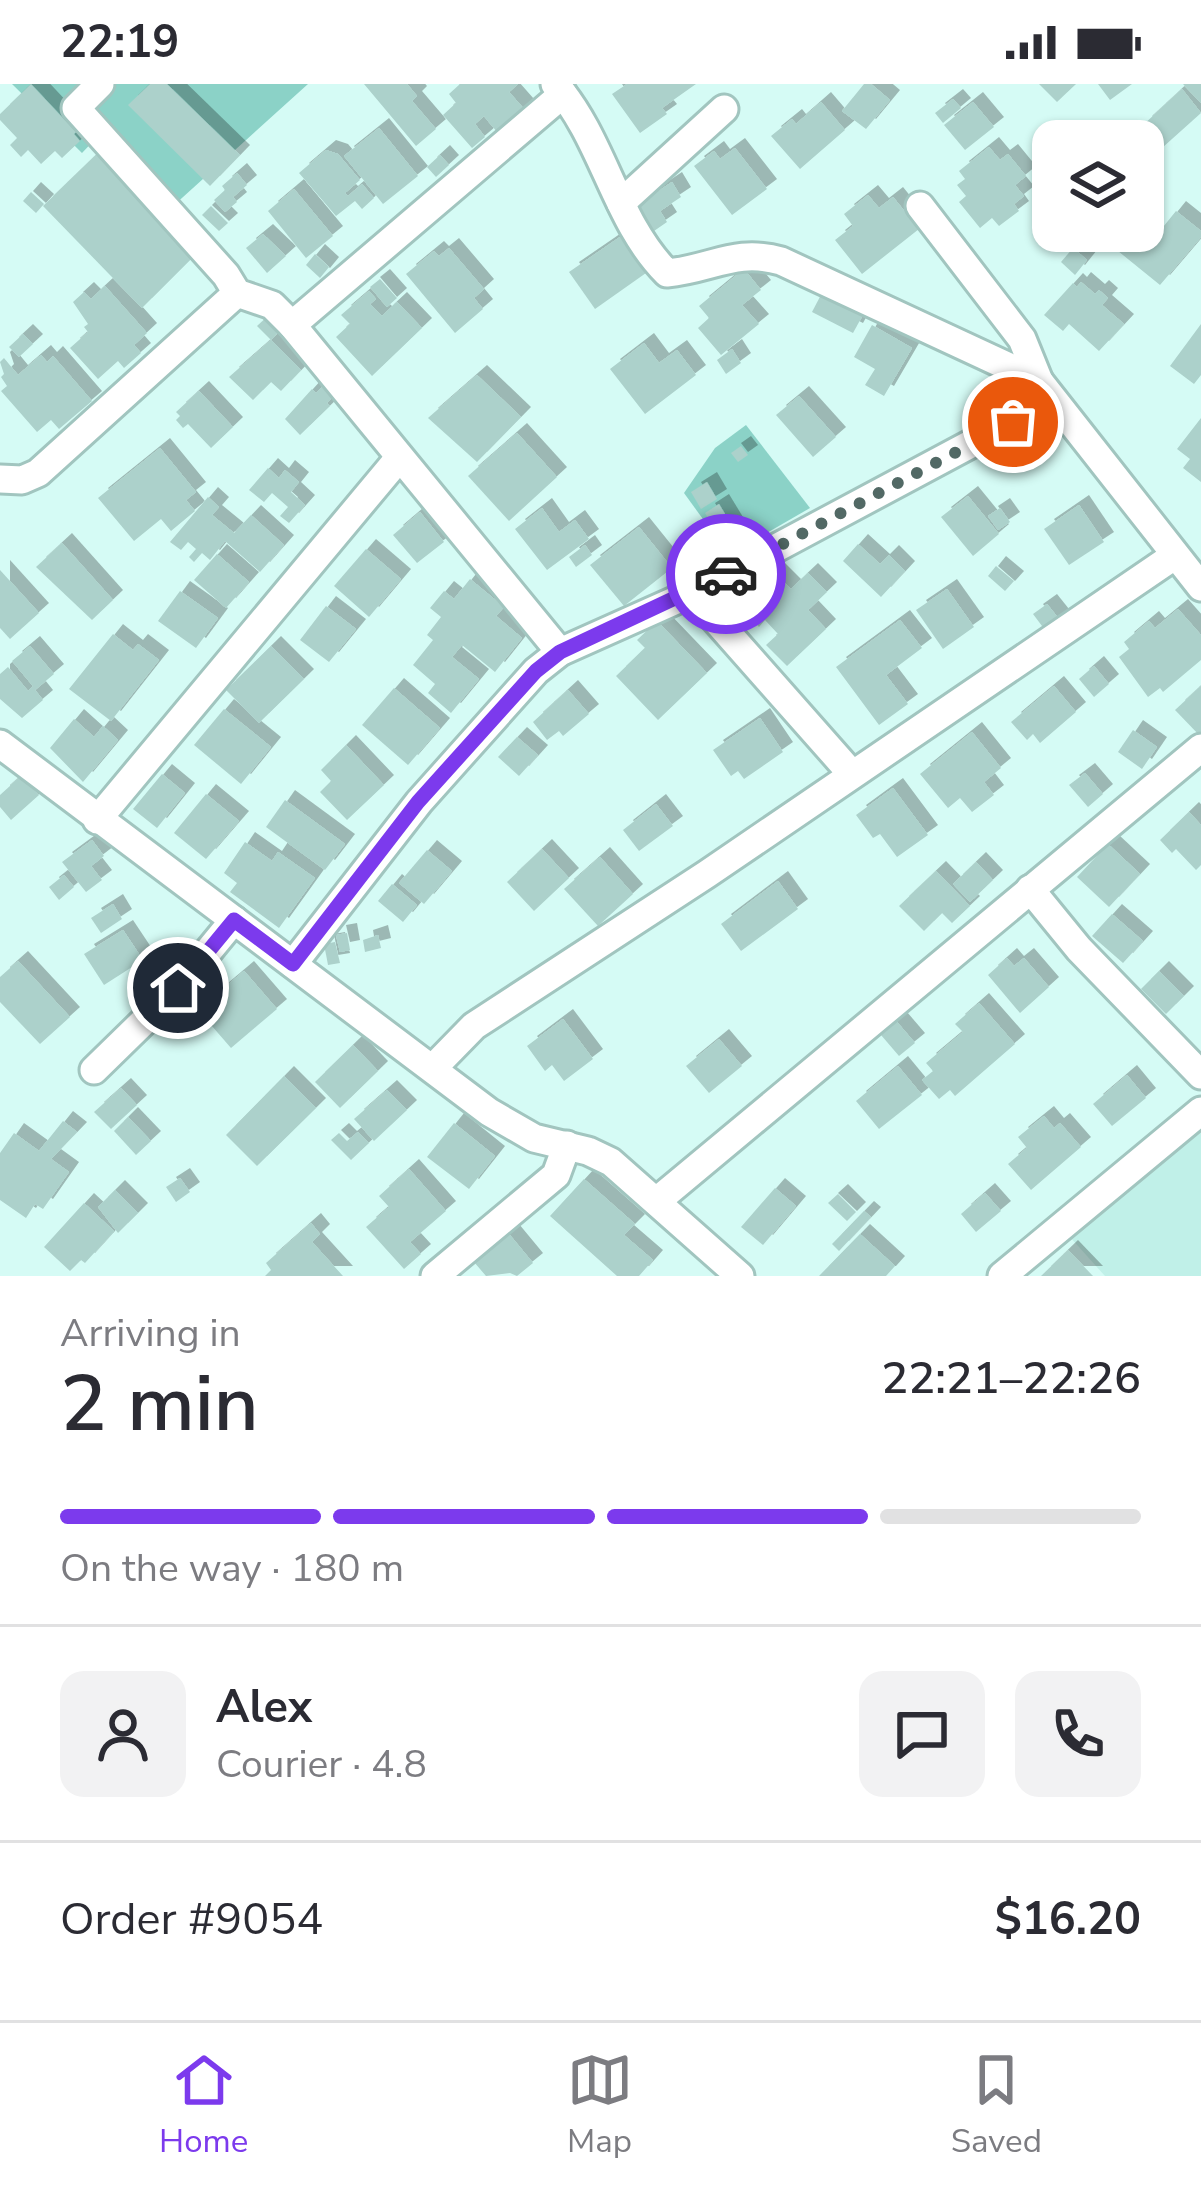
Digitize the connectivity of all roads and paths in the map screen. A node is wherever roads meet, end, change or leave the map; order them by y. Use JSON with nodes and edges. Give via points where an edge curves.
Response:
{"nodes":[{"id":1,"x":100,"y":84,"type":"edge"},
{"id":2,"x":559,"y":89,"type":"edge"},
{"id":3,"x":724,"y":109,"type":"dead end"},
{"id":4,"x":621,"y":203,"type":"junction"},
{"id":5,"x":920,"y":206,"type":"dead end"},
{"id":6,"x":237,"y":293,"type":"junction"},
{"id":7,"x":292,"y":325,"type":"junction"},
{"id":8,"x":1046,"y":390,"type":"junction"},
{"id":9,"x":399,"y":458,"type":"junction"},
{"id":10,"x":0,"y":479,"type":"edge"},
{"id":11,"x":1174,"y":556,"type":"junction"},
{"id":12,"x":1201,"y":587,"type":"edge"},
{"id":13,"x":692,"y":593,"type":"junction"},
{"id":14,"x":560,"y":652,"type":"junction"},
{"id":15,"x":0,"y":744,"type":"edge"},
{"id":16,"x":1201,"y":748,"type":"edge"},
{"id":17,"x":851,"y":773,"type":"junction"},
{"id":18,"x":97,"y":820,"type":"junction"},
{"id":19,"x":1030,"y":889,"type":"junction"},
{"id":20,"x":234,"y":920,"type":"junction"},
{"id":21,"x":293,"y":964,"type":"junction"},
{"id":22,"x":433,"y":1068,"type":"junction"},
{"id":23,"x":94,"y":1070,"type":"dead end"},
{"id":24,"x":1201,"y":1075,"type":"edge"},
{"id":25,"x":1201,"y":1111,"type":"edge"},
{"id":26,"x":567,"y":1145,"type":"junction"},
{"id":27,"x":658,"y":1200,"type":"junction"},
{"id":28,"x":435,"y":1276,"type":"edge"},
{"id":29,"x":740,"y":1276,"type":"edge"},
{"id":30,"x":1002,"y":1276,"type":"edge"}],
"edges":[{"from":1,"to":6,"type":"street","via":[[76,108]]},
{"from":2,"to":4,"type":"street"},
{"from":2,"to":7,"type":"street"},
{"from":3,"to":4,"type":"street"},
{"from":4,"to":8,"type":"street","via":[[644,250],[668,273],[736,255],[781,261]]},
{"from":5,"to":8,"type":"street","via":[[1022,339]]},
{"from":6,"to":7,"type":"street","via":[[272,305]]},
{"from":6,"to":10,"type":"street","via":[[38,472]]},
{"from":7,"to":9,"type":"street"},
{"from":8,"to":11,"type":"street"},
{"from":8,"to":13,"type":"street"},
{"from":9,"to":14,"type":"street"},
{"from":9,"to":18,"type":"street"},
{"from":11,"to":12,"type":"street"},
{"from":11,"to":17,"type":"street"},
{"from":13,"to":14,"type":"street"},
{"from":13,"to":17,"type":"street"},
{"from":14,"to":21,"type":"street","via":[[418,802]]},
{"from":15,"to":18,"type":"street"},
{"from":16,"to":19,"type":"street"},
{"from":17,"to":22,"type":"street","via":[[474,1026]]},
{"from":18,"to":20,"type":"street"},
{"from":19,"to":24,"type":"street"},
{"from":19,"to":27,"type":"street"},
{"from":20,"to":21,"type":"street"},
{"from":20,"to":23,"type":"street"},
{"from":21,"to":22,"type":"street"},
{"from":22,"to":26,"type":"street","via":[[516,1129]]},
{"from":25,"to":30,"type":"street"},
{"from":26,"to":27,"type":"street","via":[[611,1162]]},
{"from":26,"to":28,"type":"street","via":[[556,1175]]},
{"from":27,"to":29,"type":"street"}]}
